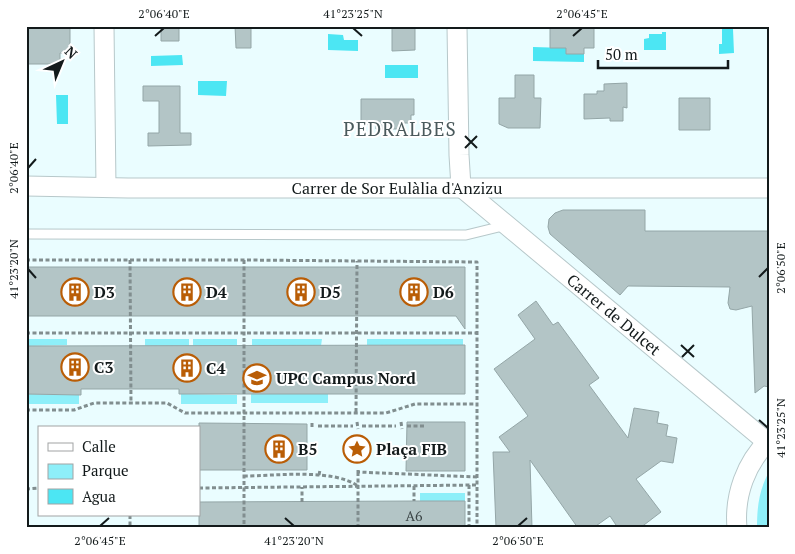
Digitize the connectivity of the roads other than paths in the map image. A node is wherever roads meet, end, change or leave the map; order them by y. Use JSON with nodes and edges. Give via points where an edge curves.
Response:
{"nodes":[{"id":1,"x":104,"y":26,"type":"edge"},
{"id":2,"x":458,"y":26,"type":"edge"},
{"id":3,"x":26,"y":186,"type":"edge"},
{"id":4,"x":461,"y":187,"type":"junction"},
{"id":5,"x":106,"y":188,"type":"junction"},
{"id":6,"x":769,"y":188,"type":"edge"},
{"id":7,"x":507,"y":226,"type":"junction"},
{"id":8,"x":26,"y":234,"type":"edge"},
{"id":9,"x":768,"y":441,"type":"edge"},
{"id":10,"x":737,"y":528,"type":"edge"}],
"edges":[{"from":1,"to":5,"type":"street"},
{"from":2,"to":4,"type":"street"},
{"from":3,"to":5,"type":"street","name":"Carrer de Sor Eulàlia d'Anzizu"},
{"from":4,"to":5,"type":"street","name":"Carrer de Sor Eulàlia d'Anzizu"},
{"from":4,"to":6,"type":"street","name":"Carrer de Sor Eulàlia d'Anzizu"},
{"from":4,"to":7,"type":"street","name":"Carrer de Dulcet"},
{"from":7,"to":8,"type":"lane","via":[[466,235]]},
{"from":7,"to":9,"type":"street","name":"Carrer de Dulcet"},
{"from":9,"to":10,"type":"street","via":[[750,464],[742,482]]}]}
